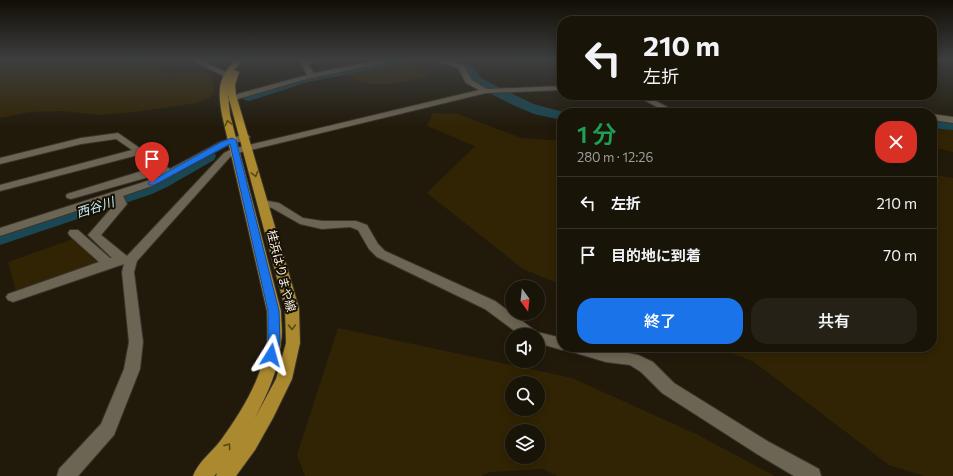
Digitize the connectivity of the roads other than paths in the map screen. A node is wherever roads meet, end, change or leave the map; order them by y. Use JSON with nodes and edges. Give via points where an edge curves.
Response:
{"nodes":[{"id":1,"x":224,"y":82,"type":"edge"},
{"id":2,"x":232,"y":82,"type":"edge"},
{"id":3,"x":290,"y":82,"type":"edge"},
{"id":4,"x":471,"y":82,"type":"edge"},
{"id":5,"x":557,"y":88,"type":"edge"},
{"id":6,"x":486,"y":91,"type":"junction"},
{"id":7,"x":228,"y":99,"type":"junction"},
{"id":8,"x":649,"y":100,"type":"edge"},
{"id":9,"x":664,"y":108,"type":"edge"},
{"id":10,"x":937,"y":118,"type":"edge"},
{"id":11,"x":953,"y":120,"type":"edge"},
{"id":12,"x":240,"y":144,"type":"junction"},
{"id":13,"x":140,"y":151,"type":"junction"},
{"id":14,"x":0,"y":160,"type":"edge"},
{"id":15,"x":167,"y":170,"type":"junction"},
{"id":16,"x":0,"y":188,"type":"edge"},
{"id":17,"x":117,"y":195,"type":"junction"},
{"id":18,"x":71,"y":196,"type":"dead end"},
{"id":19,"x":263,"y":204,"type":"junction"},
{"id":20,"x":0,"y":232,"type":"edge"},
{"id":21,"x":74,"y":233,"type":"dead end"},
{"id":22,"x":126,"y":260,"type":"junction"},
{"id":23,"x":108,"y":263,"type":"junction"},
{"id":24,"x":13,"y":296,"type":"dead end"},
{"id":25,"x":521,"y":328,"type":"edge"},
{"id":26,"x":545,"y":339,"type":"edge"},
{"id":27,"x":557,"y":343,"type":"edge"},
{"id":28,"x":592,"y":352,"type":"edge"},
{"id":29,"x":66,"y":476,"type":"edge"},
{"id":30,"x":202,"y":476,"type":"edge"},
{"id":31,"x":225,"y":476,"type":"edge"},
{"id":32,"x":812,"y":476,"type":"edge"}],
"edges":[{"from":1,"to":7,"type":"main road","name":"桂浜はりまや線"},
{"from":2,"to":7,"type":"main road","name":"桂浜はりまや線"},
{"from":3,"to":7,"type":"street"},
{"from":4,"to":6,"type":"street"},
{"from":5,"to":6,"type":"street"},
{"from":6,"to":12,"type":"street"},
{"from":7,"to":12,"type":"main road","name":"桂浜はりまや線"},
{"from":8,"to":9,"type":"street"},
{"from":10,"to":11,"type":"street"},
{"from":12,"to":15,"type":"street","via":[[223,144]]},
{"from":12,"to":19,"type":"main road","name":"桂浜はりまや線","one_way":true},
{"from":12,"to":22,"type":"street"},
{"from":30,"to":12,"type":"main road","name":"桂浜はりまや線","one_way":true,"via":[[219,459],[248,414],[266,378],[274,343],[274,311]]},
{"from":13,"to":14,"type":"street","via":[[114,136]]},
{"from":13,"to":15,"type":"street"},
{"from":13,"to":16,"type":"street"},
{"from":15,"to":17,"type":"street","via":[[152,183]]},
{"from":15,"to":18,"type":"street"},
{"from":17,"to":20,"type":"street"},
{"from":17,"to":22,"type":"street","via":[[121,204],[94,235]]},
{"from":19,"to":25,"type":"street","via":[[275,205],[300,221],[322,225],[352,223],[363,228],[373,246],[381,254],[490,305]]},
{"from":19,"to":31,"type":"main road","name":"桂浜はりまや線","one_way":true,"via":[[292,308],[293,343],[284,379],[267,413],[249,444]]},
{"from":21,"to":23,"type":"street"},
{"from":22,"to":23,"type":"street"},
{"from":22,"to":29,"type":"street","via":[[136,342],[132,369],[108,429]]},
{"from":23,"to":24,"type":"street"},
{"from":26,"to":27,"type":"street"},
{"from":28,"to":32,"type":"street","via":[[633,359],[647,367],[668,388]]}]}
